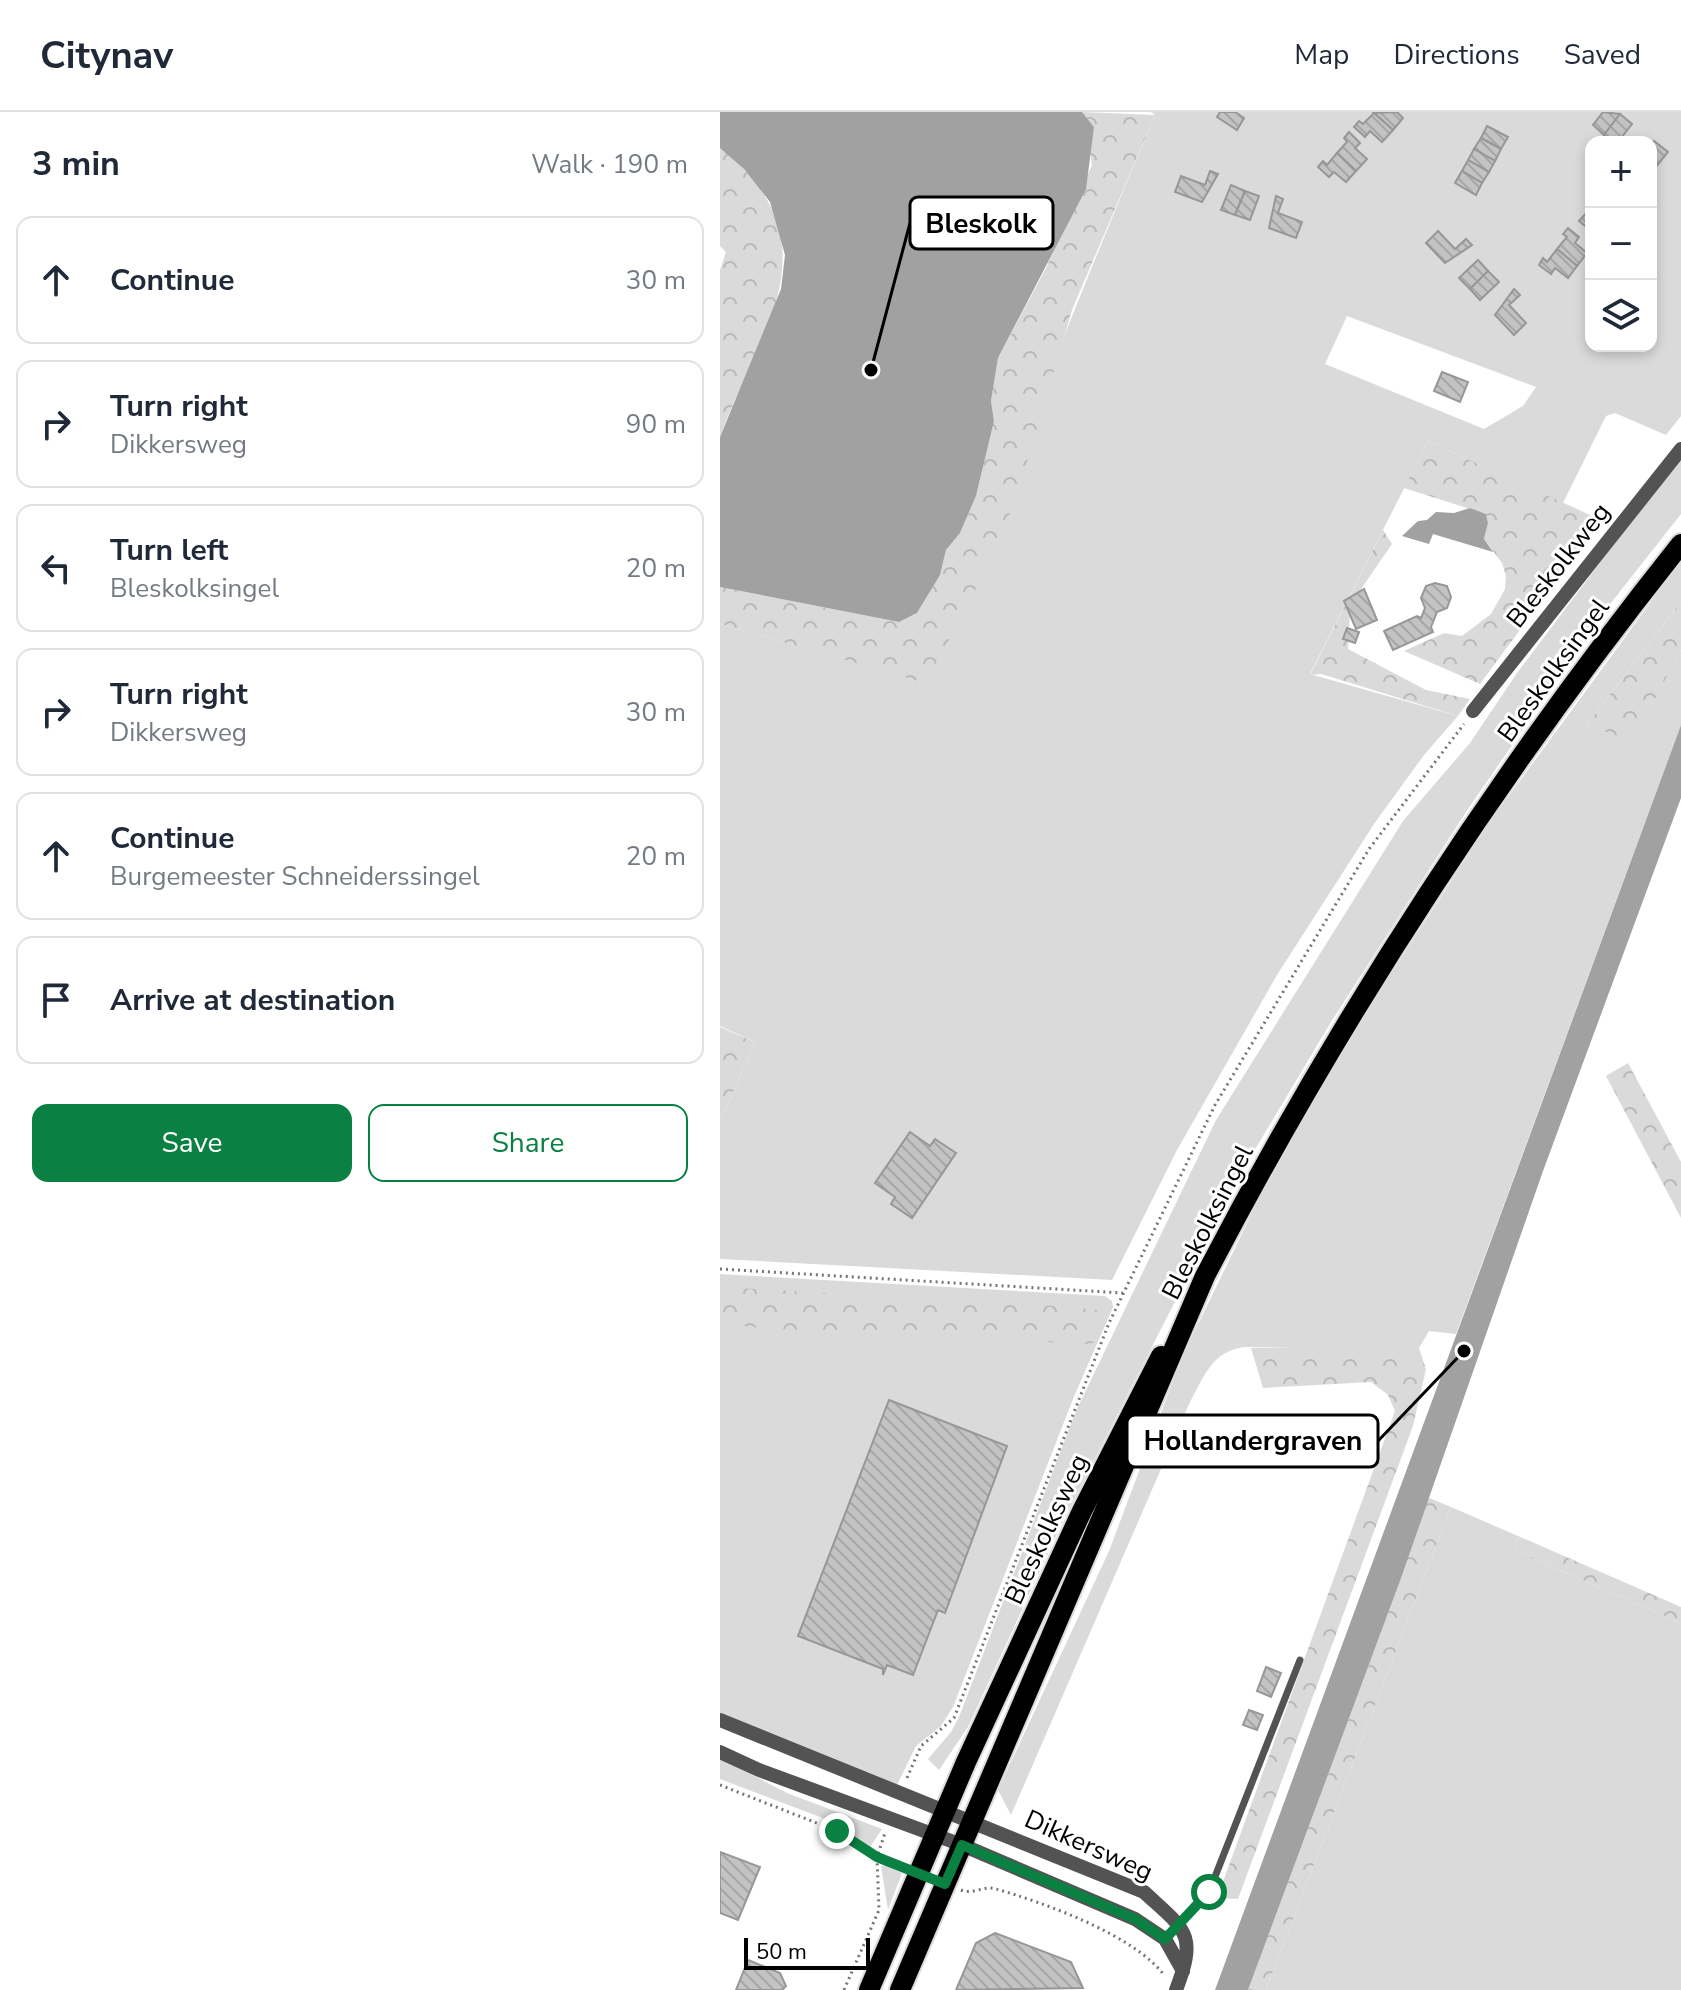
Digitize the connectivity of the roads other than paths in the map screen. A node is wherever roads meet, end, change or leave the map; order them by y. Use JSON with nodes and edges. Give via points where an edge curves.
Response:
{"nodes":[{"id":1,"x":1681,"y":449,"type":"edge"},
{"id":2,"x":1681,"y":544,"type":"edge"},
{"id":3,"x":1473,"y":711,"type":"road end"},
{"id":4,"x":1205,"y":1276,"type":"junction"},
{"id":5,"x":1300,"y":1660,"type":"dead end"},
{"id":6,"x":720,"y":1720,"type":"edge"},
{"id":7,"x":720,"y":1752,"type":"edge"},
{"id":8,"x":944,"y":1810,"type":"junction"},
{"id":9,"x":971,"y":1820,"type":"junction"},
{"id":10,"x":933,"y":1834,"type":"junction"},
{"id":11,"x":962,"y":1845,"type":"junction"},
{"id":12,"x":1178,"y":1924,"type":"junction"},
{"id":13,"x":1165,"y":1939,"type":"junction"},
{"id":14,"x":1183,"y":1971,"type":"junction"},
{"id":15,"x":1172,"y":1985,"type":"edge"},
{"id":16,"x":869,"y":1990,"type":"edge"},
{"id":17,"x":900,"y":1990,"type":"edge"}],
"edges":[{"from":1,"to":3,"type":"street","name":"Bleskolkweg"},
{"from":2,"to":4,"type":"main road","name":"Bleskolksingel","via":[[1559,704],[1434,886],[1345,1026]]},
{"from":4,"to":8,"type":"main road","name":"Bleskolksweg","via":[[1082,1511]]},
{"from":4,"to":9,"type":"main road","name":"Bleskolksingel"},
{"from":5,"to":12,"type":"lane","via":[[1209,1892]]},
{"from":6,"to":8,"type":"street","name":"Dikkersweg"},
{"from":7,"to":10,"type":"street","name":"Dikkersweg"},
{"from":8,"to":9,"type":"street","name":"Dikkersweg"},
{"from":8,"to":10,"type":"main road"},
{"from":9,"to":11,"type":"main road","name":"Bleskolksingel"},
{"from":9,"to":12,"type":"street","name":"Dikkersweg","via":[[1144,1892]]},
{"from":10,"to":11,"type":"street","name":"Dikkersweg"},
{"from":10,"to":16,"type":"main road"},
{"from":11,"to":13,"type":"street","name":"Dikkersweg","via":[[1135,1919]]},
{"from":11,"to":17,"type":"main road","name":"Bleskolksingel"},
{"from":12,"to":13,"type":"lane"},
{"from":12,"to":14,"type":"street","via":[[1188,1946]]},
{"from":13,"to":14,"type":"street","name":"Dikkersweg"},
{"from":14,"to":15,"type":"street"}]}
